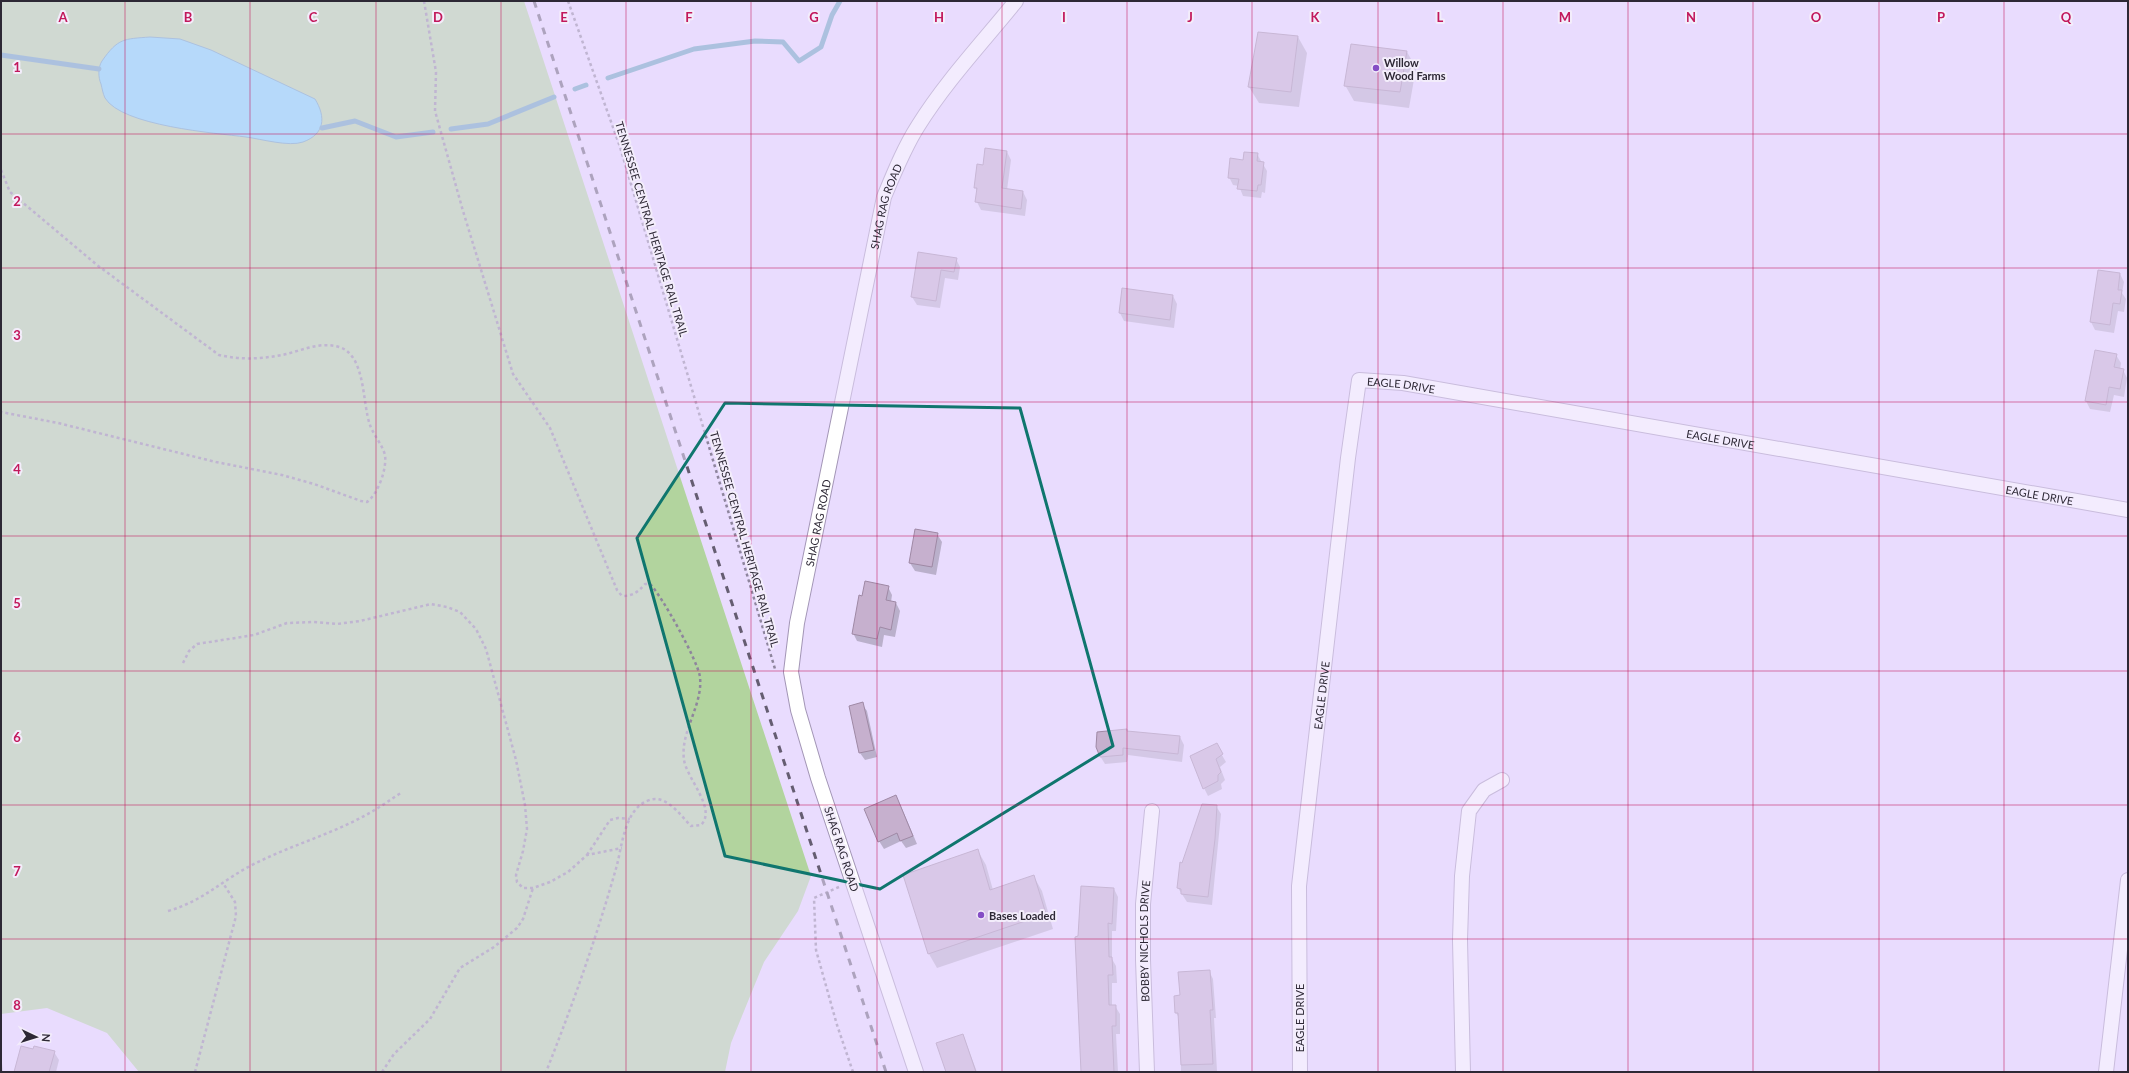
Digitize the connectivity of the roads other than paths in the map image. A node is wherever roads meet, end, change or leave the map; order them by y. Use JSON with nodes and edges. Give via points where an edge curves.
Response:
{"nodes":[{"id":1,"x":1016,"y":1,"type":"edge"},
{"id":2,"x":2128,"y":510,"type":"edge"},
{"id":3,"x":1502,"y":780,"type":"dead end"},
{"id":4,"x":1152,"y":811,"type":"dead end"},
{"id":5,"x":2128,"y":880,"type":"edge"},
{"id":6,"x":916,"y":1072,"type":"edge"},
{"id":7,"x":1148,"y":1072,"type":"edge"},
{"id":8,"x":1300,"y":1072,"type":"edge"},
{"id":9,"x":1463,"y":1072,"type":"edge"},
{"id":10,"x":2106,"y":1072,"type":"edge"}],
"edges":[{"from":1,"to":6,"type":"street","name":"SHAG RAG ROAD","via":[[948,84],[918,126],[884,197],[797,623],[791,672],[798,710],[818,778]]},
{"from":2,"to":8,"type":"street","name":"EAGLE DRIVE","via":[[1411,384],[1359,380],[1299,886]]},
{"from":3,"to":9,"type":"street","via":[[1484,790],[1469,811],[1462,876],[1460,940]]},
{"from":4,"to":7,"type":"street","name":"BOBBY NICHOLS DRIVE","via":[[1144,904],[1143,960]]},
{"from":5,"to":10,"type":"street"}]}
